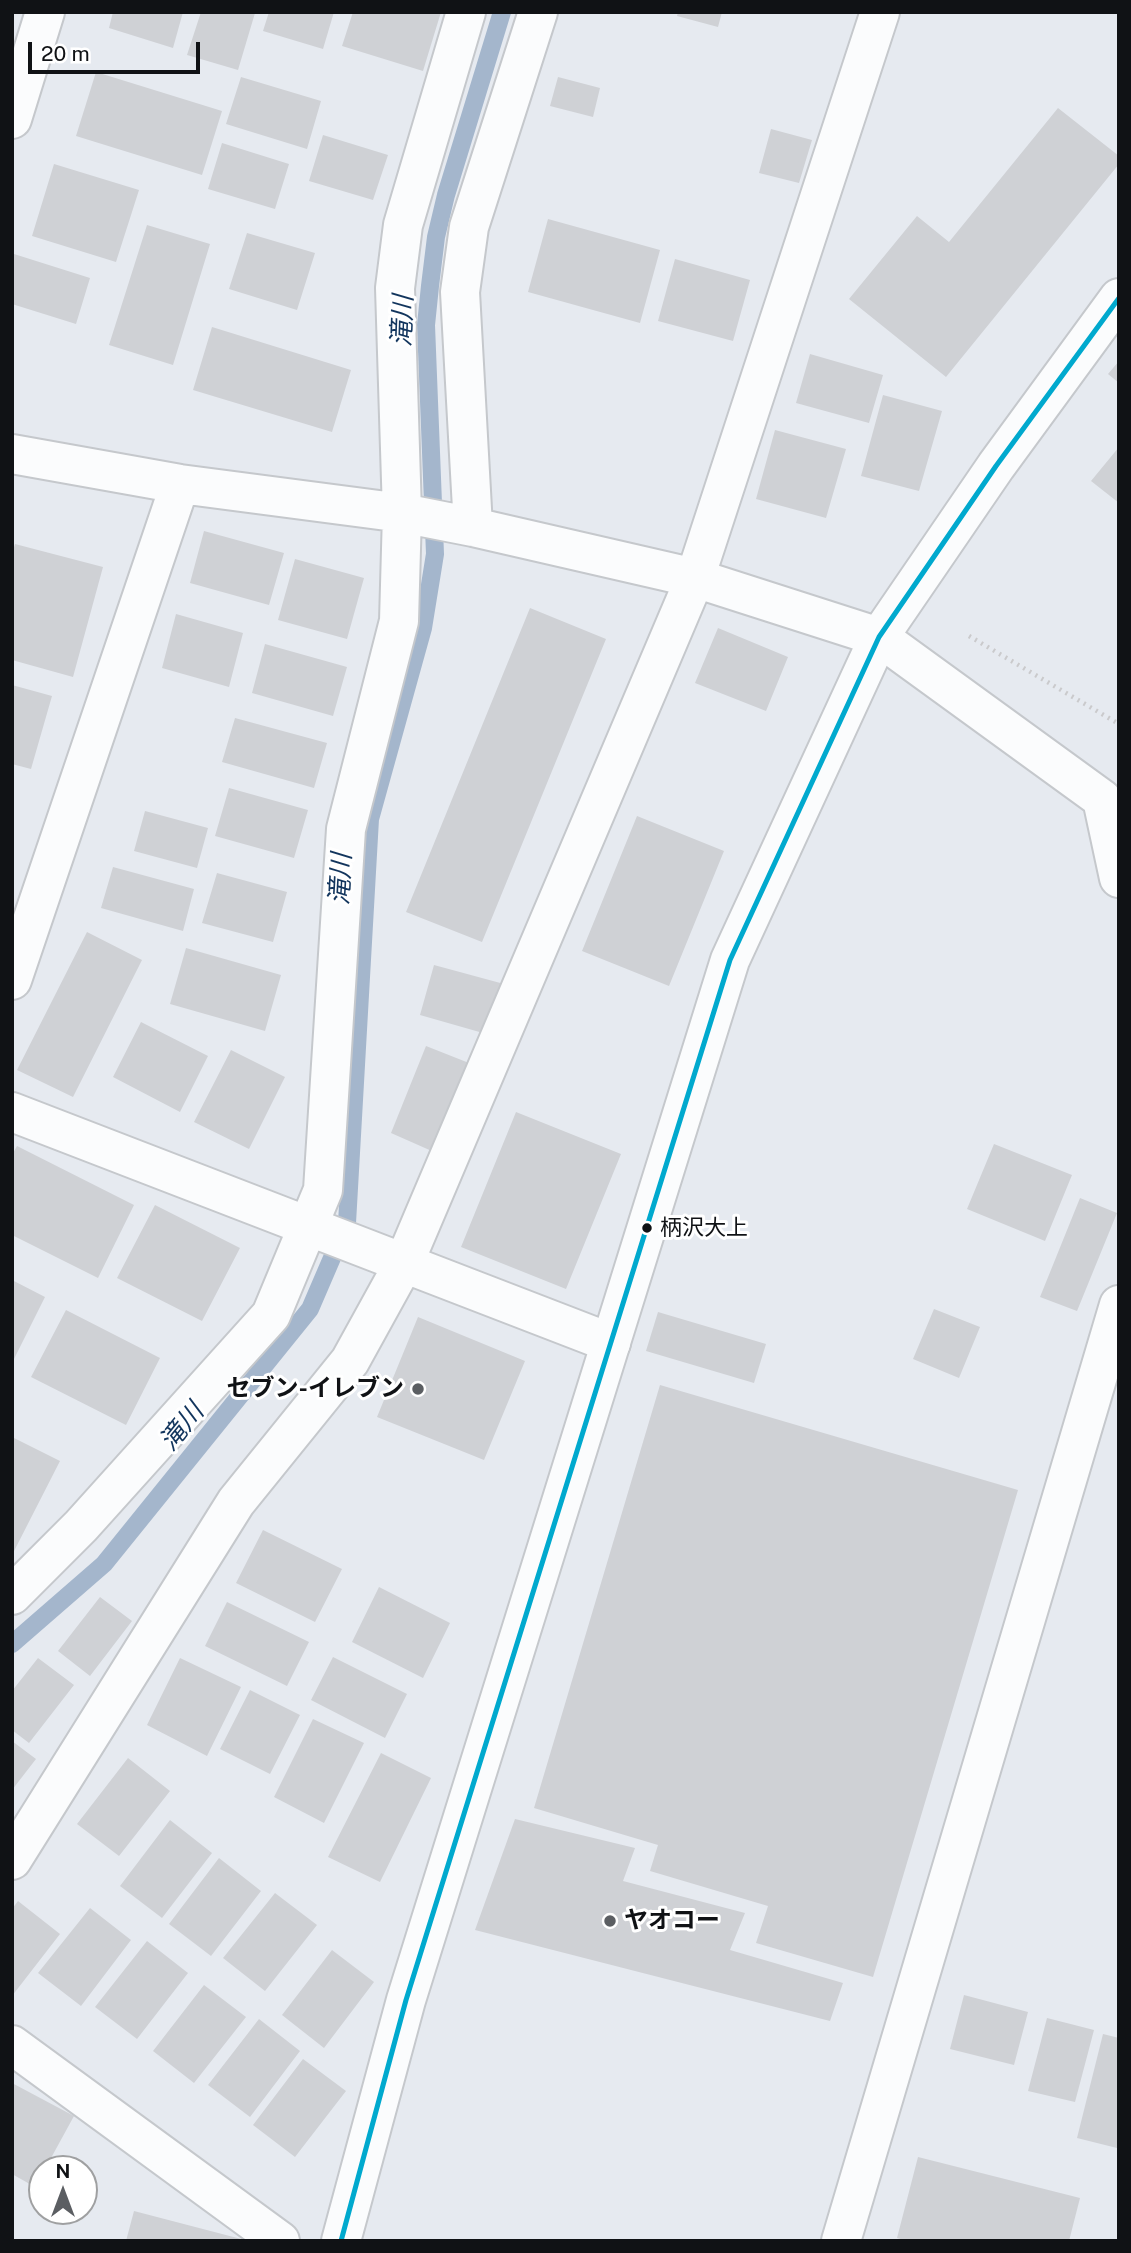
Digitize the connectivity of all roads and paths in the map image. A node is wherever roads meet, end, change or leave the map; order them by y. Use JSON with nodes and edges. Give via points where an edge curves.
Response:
{"nodes":[{"id":1,"x":45,"y":12,"type":"edge"},
{"id":2,"x":466,"y":12,"type":"edge"},
{"id":3,"x":538,"y":12,"type":"edge"},
{"id":4,"x":880,"y":12,"type":"edge"},
{"id":5,"x":12,"y":119,"type":"edge"},
{"id":6,"x":1119,"y":298,"type":"edge"},
{"id":7,"x":12,"y":454,"type":"edge"},
{"id":8,"x":180,"y":484,"type":"junction"},
{"id":9,"x":402,"y":513,"type":"junction"},
{"id":10,"x":473,"y":527,"type":"junction"},
{"id":11,"x":695,"y":578,"type":"junction"},
{"id":12,"x":904,"y":599,"type":"junction"},
{"id":13,"x":879,"y":637,"type":"junction"},
{"id":14,"x":1119,"y":724,"type":"edge"},
{"id":15,"x":1119,"y":878,"type":"edge"},
{"id":16,"x":12,"y":980,"type":"edge"},
{"id":17,"x":12,"y":1112,"type":"edge"},
{"id":18,"x":307,"y":1226,"type":"junction"},
{"id":19,"x":404,"y":1263,"type":"junction"},
{"id":20,"x":1119,"y":1305,"type":"edge"},
{"id":21,"x":611,"y":1343,"type":"junction"},
{"id":22,"x":12,"y":1595,"type":"edge"},
{"id":23,"x":12,"y":1860,"type":"edge"},
{"id":24,"x":12,"y":2045,"type":"edge"},
{"id":25,"x":280,"y":2241,"type":"edge"},
{"id":26,"x":341,"y":2241,"type":"edge"},
{"id":27,"x":841,"y":2241,"type":"edge"}],
"edges":[{"from":1,"to":5,"type":"street"},
{"from":2,"to":9,"type":"street","via":[[403,225],[396,288]]},
{"from":3,"to":10,"type":"street","via":[[470,227],[460,292]]},
{"from":4,"to":11,"type":"street"},
{"from":6,"to":12,"type":"street"},
{"from":7,"to":8,"type":"street"},
{"from":8,"to":9,"type":"street"},
{"from":8,"to":16,"type":"street"},
{"from":9,"to":10,"type":"street"},
{"from":9,"to":18,"type":"street","via":[[398,621],[345,829],[323,1190]]},
{"from":10,"to":11,"type":"street"},
{"from":11,"to":13,"type":"street"},
{"from":11,"to":19,"type":"street"},
{"from":12,"to":13,"type":"street"},
{"from":12,"to":14,"type":"path"},
{"from":13,"to":15,"type":"street","via":[[1101,799]]},
{"from":13,"to":21,"type":"street","via":[[730,960]]},
{"from":17,"to":18,"type":"street"},
{"from":18,"to":19,"type":"street"},
{"from":18,"to":22,"type":"street","via":[[271,1315]]},
{"from":19,"to":21,"type":"street"},
{"from":19,"to":23,"type":"street","via":[[350,1361],[236,1502]]},
{"from":20,"to":27,"type":"street"},
{"from":21,"to":26,"type":"street","via":[[406,2000]]},
{"from":24,"to":25,"type":"street"}]}
